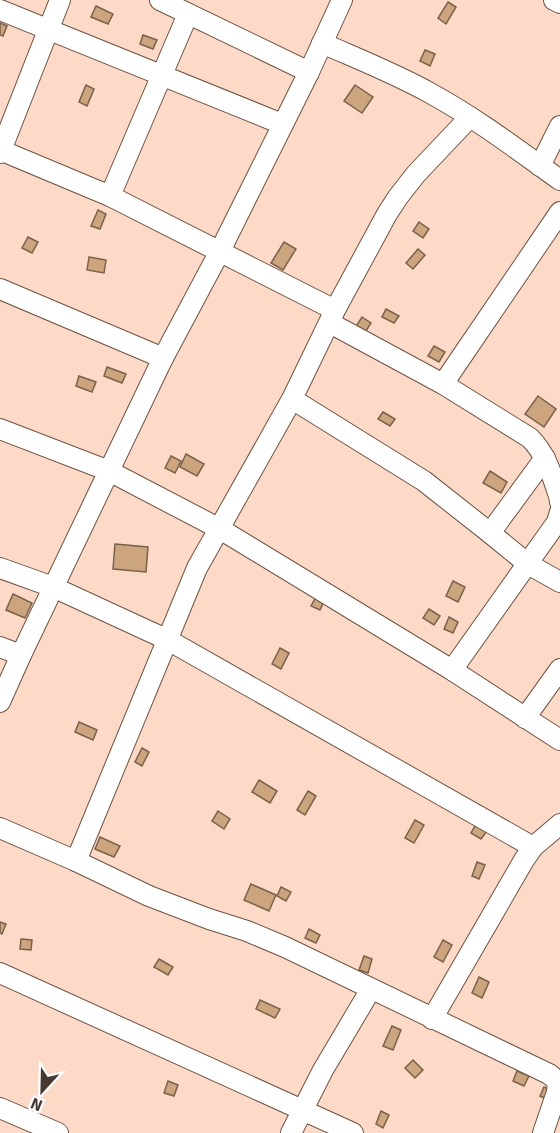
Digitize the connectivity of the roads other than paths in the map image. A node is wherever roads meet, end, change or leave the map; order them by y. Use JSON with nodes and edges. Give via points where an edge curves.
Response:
{"nodes":[{"id":1,"x":60,"y":0,"type":"edge"},
{"id":2,"x":160,"y":0,"type":"edge"},
{"id":3,"x":342,"y":0,"type":"edge"},
{"id":4,"x":554,"y":0,"type":"edge"},
{"id":5,"x":560,"y":3,"type":"edge"},
{"id":6,"x":0,"y":10,"type":"edge"},
{"id":7,"x":188,"y":14,"type":"junction"},
{"id":8,"x":49,"y":30,"type":"junction"},
{"id":9,"x":322,"y":43,"type":"junction"},
{"id":10,"x":309,"y":72,"type":"junction"},
{"id":11,"x":162,"y":75,"type":"junction"},
{"id":12,"x":470,"y":117,"type":"junction"},
{"id":13,"x":282,"y":124,"type":"junction"},
{"id":14,"x":560,"y":126,"type":"edge"},
{"id":15,"x":0,"y":151,"type":"edge"},
{"id":16,"x":540,"y":166,"type":"junction"},
{"id":17,"x":560,"y":180,"type":"edge"},
{"id":18,"x":110,"y":196,"type":"junction"},
{"id":19,"x":560,"y":212,"type":"edge"},
{"id":20,"x":220,"y":251,"type":"junction"},
{"id":21,"x":0,"y":289,"type":"edge"},
{"id":22,"x":333,"y":316,"type":"junction"},
{"id":23,"x":163,"y":358,"type":"junction"},
{"id":24,"x":443,"y":384,"type":"junction"},
{"id":25,"x":292,"y":399,"type":"junction"},
{"id":26,"x":0,"y":429,"type":"edge"},
{"id":27,"x":545,"y":458,"type":"junction"},
{"id":28,"x":109,"y":471,"type":"junction"},
{"id":29,"x":560,"y":502,"type":"edge"},
{"id":30,"x":560,"y":512,"type":"edge"},
{"id":31,"x":220,"y":529,"type":"junction"},
{"id":32,"x":490,"y":533,"type":"junction"},
{"id":33,"x":528,"y":564,"type":"junction"},
{"id":34,"x":0,"y":568,"type":"edge"},
{"id":35,"x":560,"y":582,"type":"edge"},
{"id":36,"x":53,"y":587,"type":"junction"},
{"id":37,"x":168,"y":640,"type":"junction"},
{"id":38,"x":0,"y":647,"type":"edge"},
{"id":39,"x":21,"y":655,"type":"junction"},
{"id":40,"x":560,"y":669,"type":"edge"},
{"id":41,"x":452,"y":670,"type":"junction"},
{"id":42,"x":0,"y":702,"type":"edge"},
{"id":43,"x":525,"y":718,"type":"junction"},
{"id":44,"x":560,"y":741,"type":"edge"},
{"id":45,"x":560,"y":824,"type":"edge"},
{"id":46,"x":0,"y":828,"type":"edge"},
{"id":47,"x":533,"y":847,"type":"junction"},
{"id":48,"x":76,"y":861,"type":"junction"},
{"id":49,"x":0,"y":974,"type":"edge"},
{"id":50,"x":370,"y":989,"type":"junction"},
{"id":51,"x":432,"y":1019,"type":"junction"},
{"id":52,"x":0,"y":1108,"type":"edge"},
{"id":53,"x":302,"y":1109,"type":"junction"},
{"id":54,"x":27,"y":1126,"type":"edge"},
{"id":55,"x":58,"y":1133,"type":"edge"},
{"id":56,"x":291,"y":1133,"type":"edge"},
{"id":57,"x":353,"y":1133,"type":"edge"},
{"id":58,"x":543,"y":1133,"type":"edge"}],
"edges":[{"from":1,"to":8,"type":"street"},
{"from":2,"to":7,"type":"street"},
{"from":3,"to":9,"type":"street"},
{"from":4,"to":5,"type":"street"},
{"from":6,"to":8,"type":"street"},
{"from":7,"to":10,"type":"street"},
{"from":7,"to":11,"type":"street"},
{"from":8,"to":11,"type":"street"},
{"from":8,"to":15,"type":"street"},
{"from":9,"to":10,"type":"street"},
{"from":9,"to":12,"type":"street","via":[[431,93]]},
{"from":10,"to":13,"type":"street"},
{"from":11,"to":13,"type":"street"},
{"from":11,"to":18,"type":"street"},
{"from":12,"to":16,"type":"street"},
{"from":12,"to":22,"type":"street","via":[[398,197]]},
{"from":13,"to":20,"type":"street"},
{"from":14,"to":16,"type":"street"},
{"from":15,"to":18,"type":"street"},
{"from":16,"to":17,"type":"street"},
{"from":18,"to":20,"type":"street"},
{"from":19,"to":24,"type":"street"},
{"from":20,"to":22,"type":"street"},
{"from":20,"to":23,"type":"street"},
{"from":21,"to":23,"type":"street"},
{"from":22,"to":24,"type":"street"},
{"from":22,"to":25,"type":"street"},
{"from":23,"to":28,"type":"street"},
{"from":24,"to":27,"type":"street","via":[[530,438]]},
{"from":25,"to":31,"type":"street"},
{"from":25,"to":32,"type":"street","via":[[424,481]]},
{"from":26,"to":28,"type":"street"},
{"from":27,"to":29,"type":"street"},
{"from":27,"to":32,"type":"street"},
{"from":28,"to":31,"type":"street"},
{"from":28,"to":36,"type":"street"},
{"from":30,"to":33,"type":"street"},
{"from":31,"to":37,"type":"street","via":[[204,552]]},
{"from":31,"to":41,"type":"street"},
{"from":32,"to":33,"type":"street"},
{"from":33,"to":35,"type":"street"},
{"from":33,"to":41,"type":"street"},
{"from":34,"to":36,"type":"street"},
{"from":36,"to":37,"type":"street"},
{"from":36,"to":39,"type":"street"},
{"from":37,"to":47,"type":"street"},
{"from":37,"to":48,"type":"street"},
{"from":38,"to":39,"type":"street"},
{"from":39,"to":42,"type":"street"},
{"from":40,"to":43,"type":"street"},
{"from":41,"to":43,"type":"street"},
{"from":43,"to":44,"type":"street"},
{"from":45,"to":47,"type":"street"},
{"from":46,"to":48,"type":"street"},
{"from":47,"to":51,"type":"street"},
{"from":48,"to":50,"type":"street","via":[[148,896],[285,947]]},
{"from":49,"to":53,"type":"street"},
{"from":50,"to":51,"type":"street"},
{"from":50,"to":53,"type":"street"},
{"from":51,"to":58,"type":"street","via":[[558,1081]]},
{"from":52,"to":54,"type":"street"},
{"from":53,"to":56,"type":"street"},
{"from":53,"to":57,"type":"street"},
{"from":54,"to":55,"type":"street"}]}
